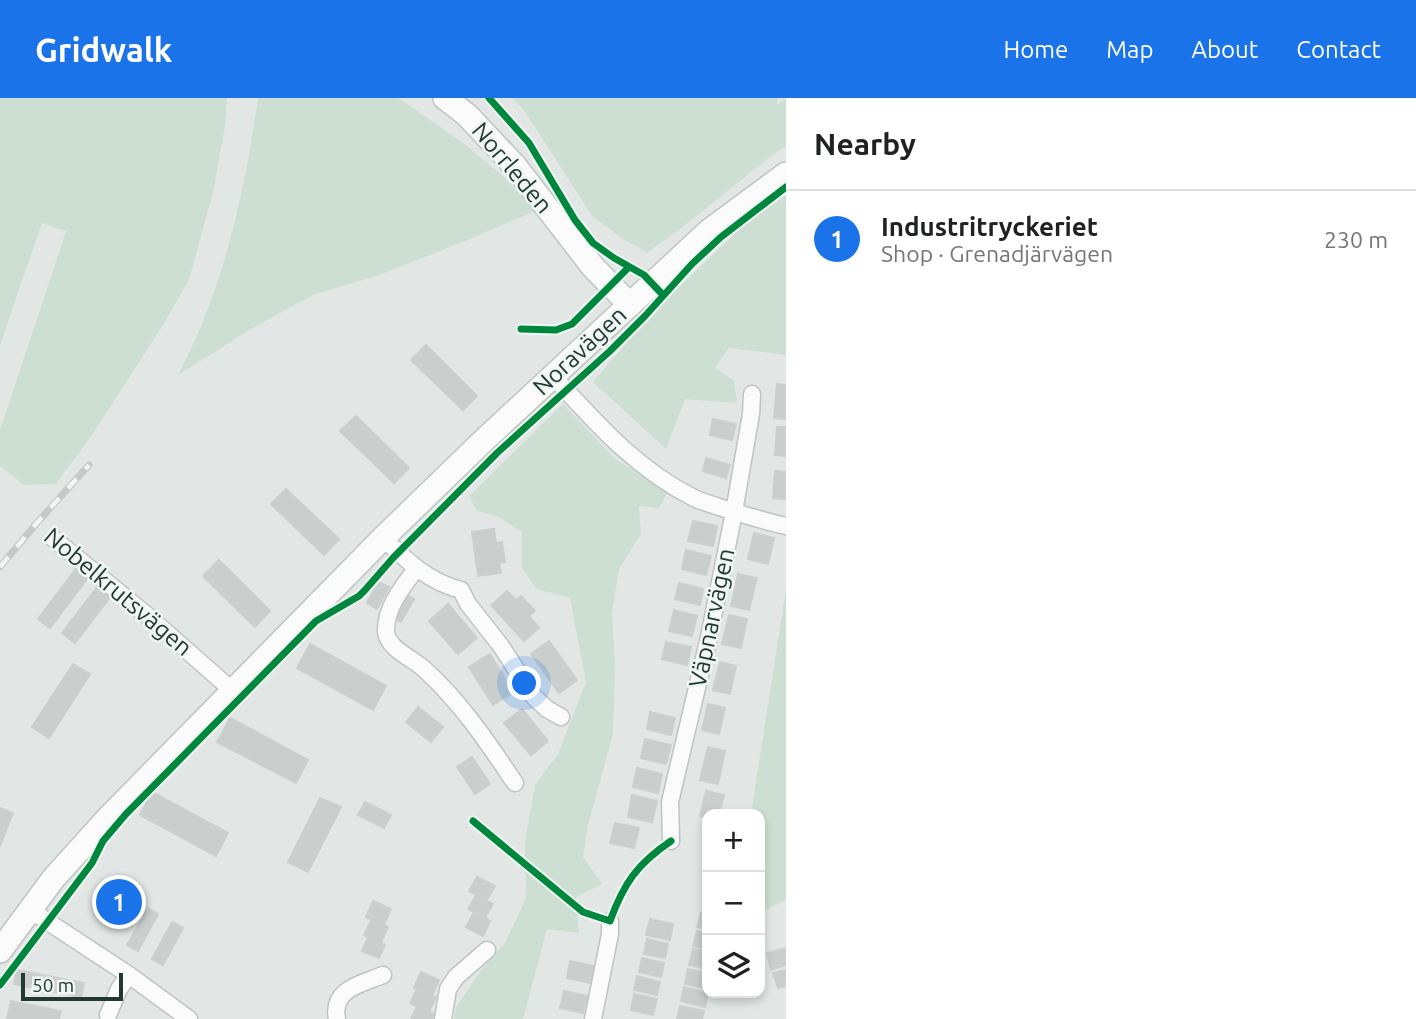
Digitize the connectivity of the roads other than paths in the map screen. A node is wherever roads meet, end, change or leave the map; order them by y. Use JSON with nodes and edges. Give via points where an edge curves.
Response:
{"nodes":[{"id":1,"x":445,"y":98,"type":"edge"},
{"id":2,"x":786,"y":174,"type":"edge"},
{"id":3,"x":629,"y":305,"type":"junction"},
{"id":4,"x":553,"y":376,"type":"junction"},
{"id":5,"x":752,"y":394,"type":"dead end"},
{"id":6,"x":734,"y":512,"type":"junction"},
{"id":7,"x":786,"y":526,"type":"edge"},
{"id":8,"x":383,"y":538,"type":"junction"},
{"id":9,"x":54,"y":539,"type":"dead end"},
{"id":10,"x":416,"y":569,"type":"junction"},
{"id":11,"x":234,"y":692,"type":"junction"},
{"id":12,"x":561,"y":717,"type":"dead end"},
{"id":13,"x":515,"y":783,"type":"dead end"},
{"id":14,"x":671,"y":841,"type":"dead end"},
{"id":15,"x":30,"y":910,"type":"junction"},
{"id":16,"x":610,"y":921,"type":"dead end"},
{"id":17,"x":487,"y":950,"type":"dead end"},
{"id":18,"x":0,"y":951,"type":"edge"},
{"id":19,"x":129,"y":975,"type":"junction"},
{"id":20,"x":383,"y":975,"type":"dead end"},
{"id":21,"x":108,"y":1015,"type":"dead end"},
{"id":22,"x":189,"y":1019,"type":"edge"},
{"id":23,"x":337,"y":1019,"type":"edge"},
{"id":24,"x":443,"y":1019,"type":"edge"},
{"id":25,"x":593,"y":1019,"type":"edge"}],
"edges":[{"from":1,"to":3,"type":"street","name":"Norrleden","via":[[506,157]]},
{"from":2,"to":3,"type":"street","name":"Noravägen","via":[[709,231]]},
{"from":3,"to":4,"type":"street","name":"Noravägen"},
{"from":4,"to":6,"type":"street","via":[[639,464],[696,500]]},
{"from":4,"to":8,"type":"street","name":"Noravägen"},
{"from":5,"to":6,"type":"street","name":"Väpnarvägen"},
{"from":6,"to":7,"type":"street"},
{"from":6,"to":14,"type":"street","name":"Väpnarvägen","via":[[670,802]]},
{"from":8,"to":10,"type":"street"},
{"from":8,"to":11,"type":"street","name":"Noravägen"},
{"from":9,"to":11,"type":"street","name":"Nobelkrutsvägen"},
{"from":10,"to":12,"type":"street","via":[[461,590],[534,697]]},
{"from":10,"to":13,"type":"street","via":[[396,596],[389,616],[386,632],[391,644],[444,688]]},
{"from":11,"to":15,"type":"street","name":"Noravägen","via":[[108,817]]},
{"from":15,"to":18,"type":"street","name":"Noravägen"},
{"from":15,"to":19,"type":"street"},
{"from":16,"to":25,"type":"street"},
{"from":17,"to":24,"type":"street","via":[[448,989]]},
{"from":19,"to":21,"type":"street"},
{"from":19,"to":22,"type":"street"},
{"from":20,"to":23,"type":"street","via":[[340,996]]}]}
